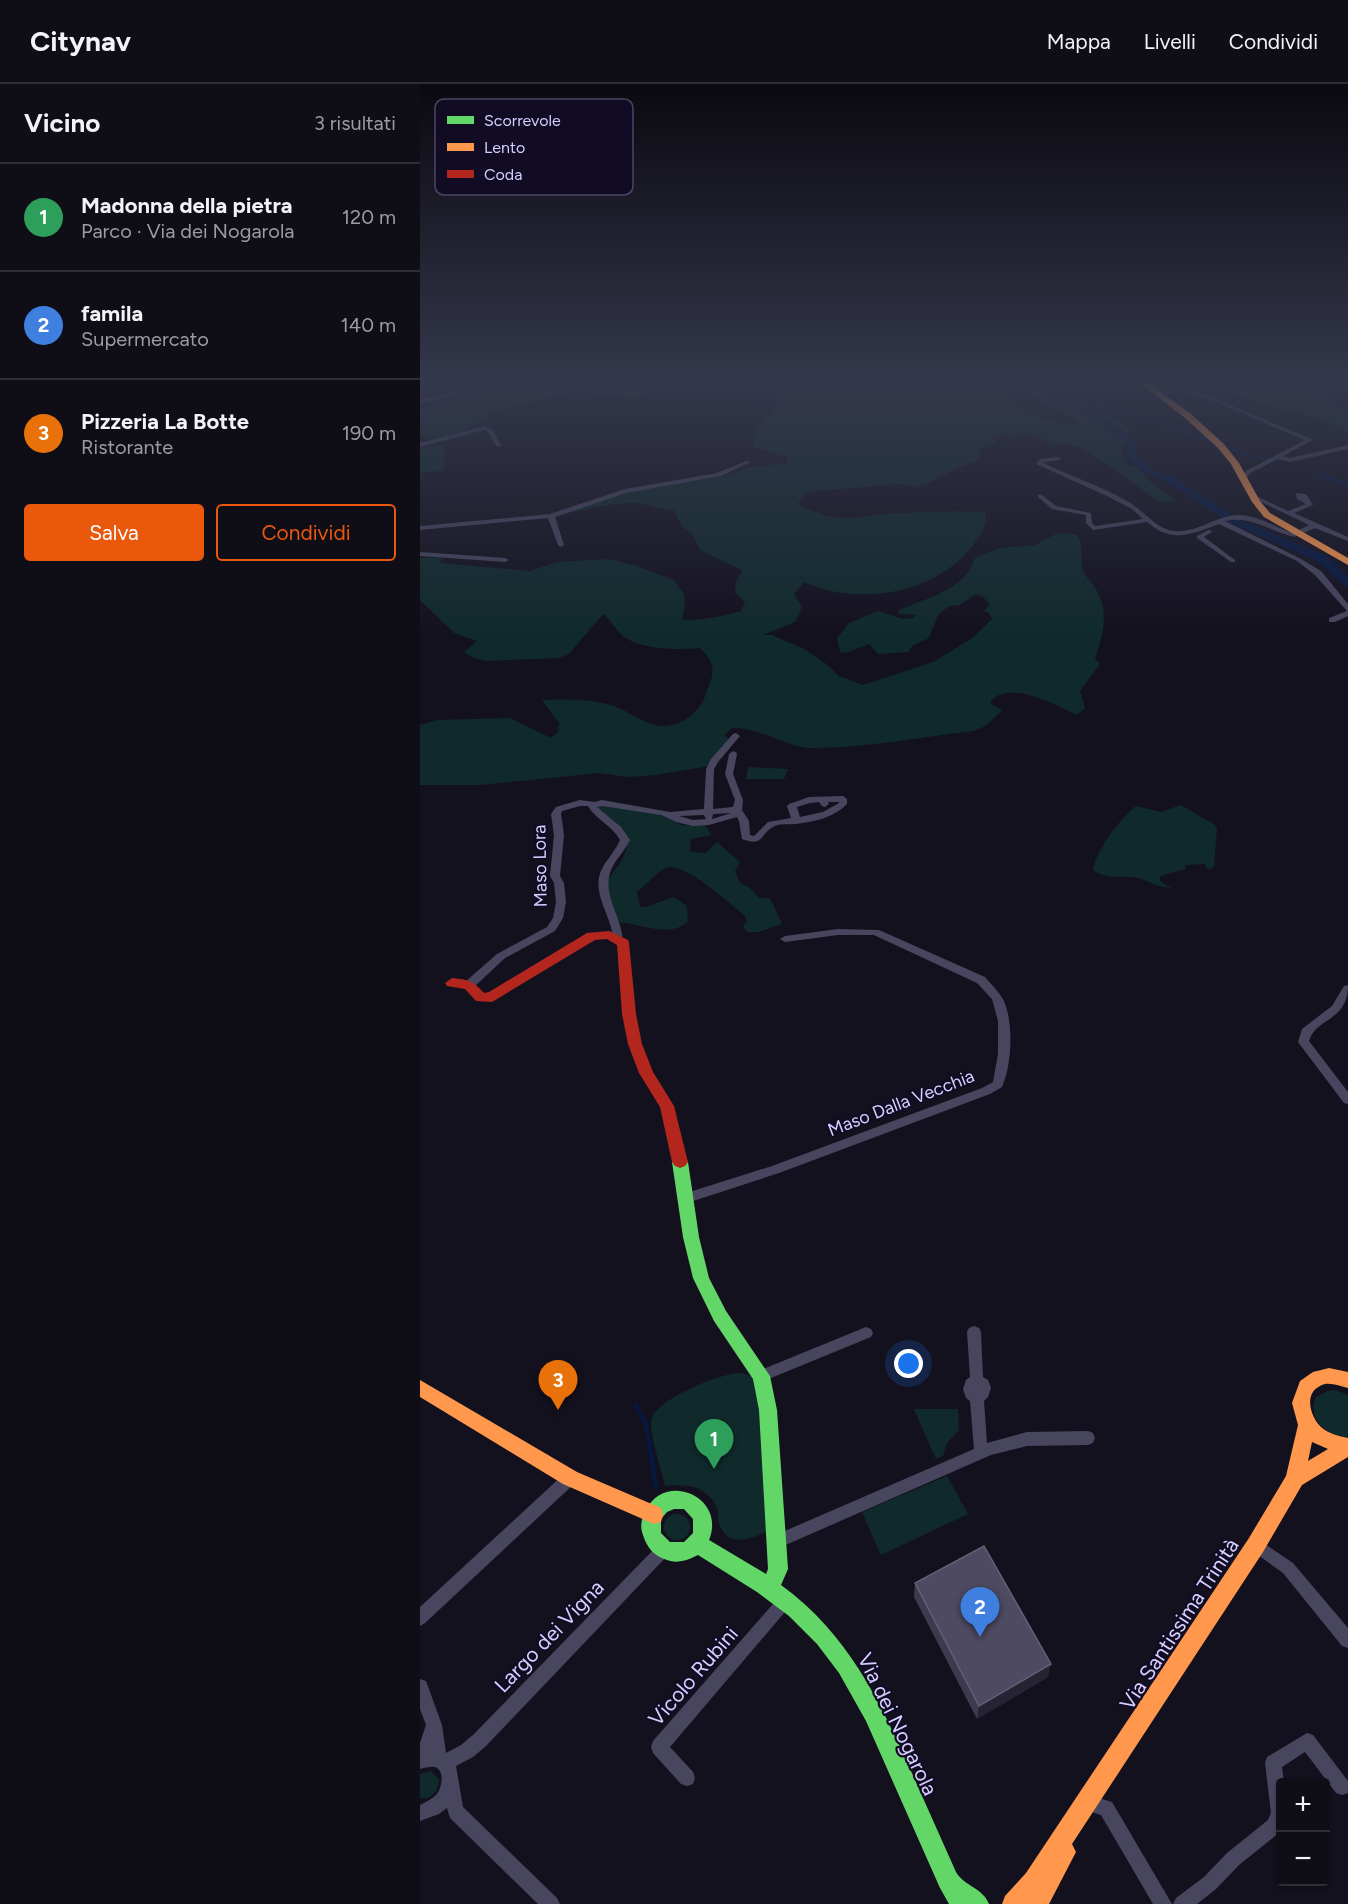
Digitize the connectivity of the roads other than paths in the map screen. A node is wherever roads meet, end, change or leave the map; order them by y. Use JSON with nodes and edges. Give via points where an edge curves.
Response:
{"nodes":[{"id":1,"x":738,"y":466,"type":"edge"},
{"id":2,"x":1044,"y":466,"type":"edge"},
{"id":3,"x":1244,"y":466,"type":"edge"},
{"id":4,"x":1256,"y":466,"type":"edge"},
{"id":5,"x":1248,"y":469,"type":"junction"},
{"id":6,"x":1040,"y":496,"type":"dead end"},
{"id":7,"x":1254,"y":497,"type":"junction"},
{"id":8,"x":1309,"y":502,"type":"dead end"},
{"id":9,"x":1288,"y":513,"type":"junction"},
{"id":10,"x":551,"y":516,"type":"junction"},
{"id":11,"x":1149,"y":520,"type":"junction"},
{"id":12,"x":1224,"y":521,"type":"junction"},
{"id":13,"x":1313,"y":526,"type":"junction"},
{"id":14,"x":420,"y":528,"type":"edge"},
{"id":15,"x":1298,"y":534,"type":"junction"},
{"id":16,"x":1348,"y":539,"type":"edge"},
{"id":17,"x":561,"y":545,"type":"dead end"},
{"id":18,"x":420,"y":554,"type":"edge"},
{"id":19,"x":505,"y":560,"type":"dead end"},
{"id":20,"x":1233,"y":561,"type":"dead end"},
{"id":21,"x":1348,"y":562,"type":"edge"},
{"id":22,"x":1348,"y":611,"type":"edge"},
{"id":23,"x":1332,"y":620,"type":"dead end"},
{"id":24,"x":736,"y":736,"type":"dead end"},
{"id":25,"x":734,"y":754,"type":"dead end"},
{"id":26,"x":822,"y":799,"type":"junction"},
{"id":27,"x":593,"y":804,"type":"junction"},
{"id":28,"x":738,"y":811,"type":"junction"},
{"id":29,"x":829,"y":812,"type":"junction"},
{"id":30,"x":708,"y":816,"type":"junction"},
{"id":31,"x":796,"y":821,"type":"junction"},
{"id":32,"x":785,"y":939,"type":"dead end"},
{"id":33,"x":618,"y":940,"type":"junction"},
{"id":34,"x":452,"y":983,"type":"dead end"},
{"id":35,"x":469,"y":985,"type":"junction"},
{"id":36,"x":1348,"y":989,"type":"edge"},
{"id":37,"x":1348,"y":1100,"type":"edge"},
{"id":38,"x":684,"y":1199,"type":"junction"},
{"id":39,"x":974,"y":1332,"type":"dead end"},
{"id":40,"x":866,"y":1333,"type":"dead end"},
{"id":41,"x":1344,"y":1375,"type":"edge"},
{"id":42,"x":761,"y":1376,"type":"junction"},
{"id":43,"x":420,"y":1388,"type":"edge"},
{"id":44,"x":1307,"y":1426,"type":"junction"},
{"id":45,"x":1088,"y":1438,"type":"dead end"},
{"id":46,"x":1348,"y":1447,"type":"edge"},
{"id":47,"x":981,"y":1453,"type":"junction"},
{"id":48,"x":570,"y":1478,"type":"junction"},
{"id":49,"x":1294,"y":1479,"type":"junction"},
{"id":50,"x":654,"y":1515,"type":"junction"},
{"id":51,"x":776,"y":1542,"type":"junction"},
{"id":52,"x":696,"y":1543,"type":"junction"},
{"id":53,"x":1256,"y":1545,"type":"junction"},
{"id":54,"x":663,"y":1550,"type":"junction"},
{"id":55,"x":769,"y":1590,"type":"junction"},
{"id":56,"x":786,"y":1601,"type":"junction"},
{"id":57,"x":420,"y":1618,"type":"edge"},
{"id":58,"x":1348,"y":1640,"type":"edge"},
{"id":59,"x":420,"y":1687,"type":"edge"},
{"id":60,"x":438,"y":1767,"type":"edge"},
{"id":61,"x":687,"y":1778,"type":"dead end"},
{"id":62,"x":1342,"y":1787,"type":"dead end"},
{"id":63,"x":1094,"y":1796,"type":"junction"},
{"id":64,"x":424,"y":1812,"type":"edge"},
{"id":65,"x":456,"y":1812,"type":"junction"},
{"id":66,"x":948,"y":1881,"type":"junction"},
{"id":67,"x":551,"y":1904,"type":"edge"},
{"id":68,"x":962,"y":1904,"type":"edge"},
{"id":69,"x":978,"y":1904,"type":"edge"},
{"id":70,"x":1013,"y":1904,"type":"edge"},
{"id":71,"x":1037,"y":1904,"type":"edge"},
{"id":72,"x":1163,"y":1904,"type":"edge"},
{"id":73,"x":1182,"y":1904,"type":"edge"}],
"edges":[{"from":1,"to":10,"type":"street","via":[[710,477],[625,491]]},
{"from":2,"to":11,"type":"street","via":[[1106,493]]},
{"from":3,"to":5,"type":"street"},
{"from":4,"to":5,"type":"street"},
{"from":5,"to":7,"type":"street"},
{"from":6,"to":11,"type":"street","via":[[1054,508],[1089,514],[1093,528]]},
{"from":7,"to":9,"type":"street"},
{"from":7,"to":15,"type":"street","via":[[1271,518]]},
{"from":8,"to":9,"type":"street"},
{"from":9,"to":13,"type":"street"},
{"from":10,"to":14,"type":"street"},
{"from":10,"to":17,"type":"street"},
{"from":11,"to":12,"type":"street","via":[[1165,532],[1179,534]]},
{"from":12,"to":15,"type":"street","via":[[1243,517]]},
{"from":12,"to":20,"type":"street","via":[[1199,537]]},
{"from":12,"to":22,"type":"street","via":[[1318,573]]},
{"from":13,"to":15,"type":"street"},
{"from":13,"to":16,"type":"street"},
{"from":15,"to":21,"type":"street"},
{"from":18,"to":19,"type":"street"},
{"from":22,"to":23,"type":"street"},
{"from":24,"to":30,"type":"street","via":[[712,764]]},
{"from":25,"to":28,"type":"street","via":[[729,774],[739,800]]},
{"from":26,"to":29,"type":"street"},
{"from":26,"to":29,"type":"street","via":[[843,799],[843,804]]},
{"from":26,"to":31,"type":"street","via":[[792,806]]},
{"from":27,"to":30,"type":"street","via":[[672,814],[690,823]]},
{"from":27,"to":33,"type":"street","via":[[591,807],[618,828],[626,840],[604,877],[619,928]]},
{"from":27,"to":35,"type":"street","name":"Maso Lora","via":[[567,806],[556,814],[559,835],[555,876],[561,902],[551,929],[501,956]]},
{"from":28,"to":30,"type":"street"},
{"from":28,"to":31,"type":"street","via":[[749,839],[761,837],[771,824]]},
{"from":29,"to":31,"type":"street"},
{"from":32,"to":38,"type":"street","name":"Maso Dalla Vecchia","via":[[875,932],[981,980],[993,992],[1003,1013],[1004,1052],[998,1084],[841,1145]]},
{"from":33,"to":35,"type":"street","via":[[609,935],[592,936],[492,997],[481,998]]},
{"from":33,"to":38,"type":"street","via":[[625,952],[628,1013],[646,1075],[664,1096],[670,1113]]},
{"from":34,"to":35,"type":"street"},
{"from":36,"to":37,"type":"street","via":[[1336,1009],[1306,1032],[1303,1042]]},
{"from":38,"to":42,"type":"street","via":[[701,1278]]},
{"from":39,"to":47,"type":"street"},
{"from":40,"to":42,"type":"street"},
{"from":41,"to":44,"type":"street","name":"Via Santissima Trinità","via":[[1313,1380],[1305,1386],[1299,1405]]},
{"from":42,"to":51,"type":"street","via":[[768,1410]]},
{"from":43,"to":48,"type":"street"},
{"from":44,"to":46,"type":"street","name":"Via Santissima Trinità","via":[[1326,1442]]},
{"from":44,"to":49,"type":"street","name":"Via Santissima Trinità"},
{"from":45,"to":47,"type":"street","via":[[1015,1441]]},
{"from":46,"to":49,"type":"street","name":"Via Santissima Trinità"},
{"from":47,"to":51,"type":"street"},
{"from":48,"to":50,"type":"street"},
{"from":48,"to":57,"type":"street"},
{"from":49,"to":53,"type":"street","name":"Via Santissima Trinità"},
{"from":50,"to":52,"type":"street","via":[[668,1502],[694,1503],[700,1509],[704,1526]]},
{"from":50,"to":54,"type":"street","via":[[650,1531]]},
{"from":51,"to":55,"type":"street","via":[[778,1569]]},
{"from":52,"to":54,"type":"street","via":[[680,1552]]},
{"from":52,"to":55,"type":"street","name":"Via dei Nogarola"},
{"from":53,"to":58,"type":"street","via":[[1288,1568]]},
{"from":53,"to":63,"type":"street","name":"Via Santissima Trinità"},
{"from":54,"to":60,"type":"street","name":"Largo dei Vigna","via":[[467,1751]]},
{"from":55,"to":56,"type":"street","name":"Via dei Nogarola"},
{"from":56,"to":61,"type":"street","name":"Vicolo Rubini","via":[[659,1747]]},
{"from":56,"to":66,"type":"street","name":"Via dei Nogarola","via":[[839,1654],[861,1690]]},
{"from":59,"to":60,"type":"street","via":[[434,1725]]},
{"from":60,"to":64,"type":"street","name":"Largo dei Vigna","via":[[447,1794]]},
{"from":60,"to":65,"type":"street"},
{"from":62,"to":73,"type":"street","via":[[1307,1741],[1274,1763],[1280,1814],[1275,1826]]},
{"from":63,"to":70,"type":"street","name":"Via Santissima Trinità","via":[[1086,1800],[1034,1881]]},
{"from":63,"to":71,"type":"street","name":"Via Santissima Trinità"},
{"from":63,"to":72,"type":"street","via":[[1106,1808]]},
{"from":64,"to":65,"type":"street"},
{"from":65,"to":67,"type":"street"},
{"from":66,"to":68,"type":"street","name":"Via dei Nogarola"},
{"from":66,"to":69,"type":"street","name":"Via dei Nogarola"}]}
